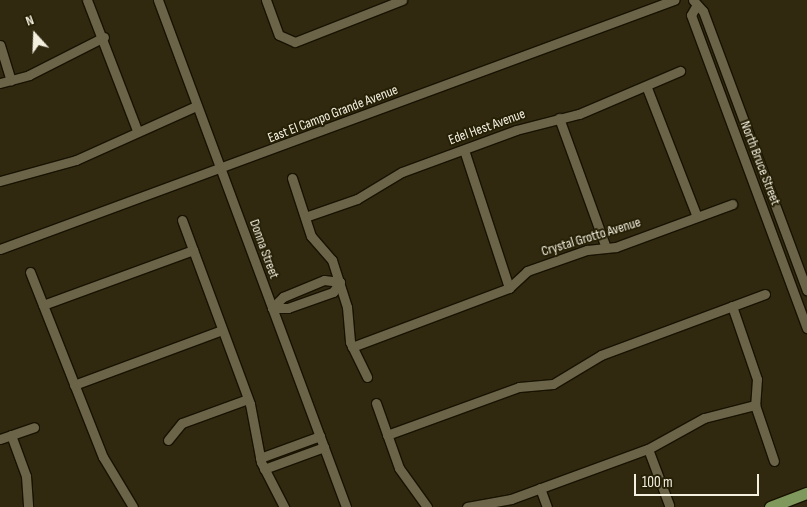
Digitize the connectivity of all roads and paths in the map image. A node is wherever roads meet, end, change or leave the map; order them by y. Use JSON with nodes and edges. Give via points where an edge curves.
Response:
{"nodes":[{"id":1,"x":87,"y":0,"type":"edge"},
{"id":2,"x":158,"y":0,"type":"edge"},
{"id":3,"x":266,"y":0,"type":"edge"},
{"id":4,"x":374,"y":0,"type":"edge"},
{"id":5,"x":402,"y":0,"type":"edge"},
{"id":6,"x":674,"y":0,"type":"edge"},
{"id":7,"x":694,"y":4,"type":"edge"},
{"id":8,"x":378,"y":9,"type":"junction"},
{"id":9,"x":104,"y":37,"type":"junction"},
{"id":10,"x":0,"y":44,"type":"edge"},
{"id":11,"x":680,"y":71,"type":"dead end"},
{"id":12,"x":11,"y":80,"type":"junction"},
{"id":13,"x":0,"y":83,"type":"edge"},
{"id":14,"x":647,"y":88,"type":"junction"},
{"id":15,"x":196,"y":106,"type":"junction"},
{"id":16,"x":558,"y":118,"type":"junction"},
{"id":17,"x":137,"y":130,"type":"junction"},
{"id":18,"x":464,"y":150,"type":"junction"},
{"id":19,"x":220,"y":170,"type":"junction"},
{"id":20,"x":292,"y":178,"type":"dead end"},
{"id":21,"x":0,"y":181,"type":"edge"},
{"id":22,"x":732,"y":204,"type":"dead end"},
{"id":23,"x":305,"y":217,"type":"junction"},
{"id":24,"x":697,"y":217,"type":"junction"},
{"id":25,"x":182,"y":220,"type":"dead end"},
{"id":26,"x":606,"y":248,"type":"junction"},
{"id":27,"x":0,"y":249,"type":"edge"},
{"id":28,"x":193,"y":250,"type":"junction"},
{"id":29,"x":30,"y":272,"type":"dead end"},
{"id":30,"x":340,"y":282,"type":"junction"},
{"id":31,"x":510,"y":288,"type":"junction"},
{"id":32,"x":807,"y":290,"type":"edge"},
{"id":33,"x":765,"y":294,"type":"dead end"},
{"id":34,"x":43,"y":306,"type":"junction"},
{"id":35,"x":732,"y":306,"type":"junction"},
{"id":36,"x":272,"y":308,"type":"junction"},
{"id":37,"x":807,"y":328,"type":"edge"},
{"id":38,"x":222,"y":330,"type":"junction"},
{"id":39,"x":352,"y":347,"type":"junction"},
{"id":40,"x":367,"y":377,"type":"dead end"},
{"id":41,"x":74,"y":385,"type":"junction"},
{"id":42,"x":248,"y":399,"type":"junction"},
{"id":43,"x":376,"y":403,"type":"dead end"},
{"id":44,"x":755,"y":405,"type":"junction"},
{"id":45,"x":34,"y":427,"type":"dead end"},
{"id":46,"x":11,"y":435,"type":"junction"},
{"id":47,"x":387,"y":435,"type":"junction"},
{"id":48,"x":320,"y":436,"type":"junction"},
{"id":49,"x":0,"y":439,"type":"edge"},
{"id":50,"x":168,"y":440,"type":"dead end"},
{"id":51,"x":324,"y":447,"type":"junction"},
{"id":52,"x":648,"y":449,"type":"junction"},
{"id":53,"x":260,"y":458,"type":"junction"},
{"id":54,"x":774,"y":461,"type":"dead end"},
{"id":55,"x":264,"y":469,"type":"junction"},
{"id":56,"x":540,"y":488,"type":"junction"},
{"id":57,"x":807,"y":493,"type":"edge"},
{"id":58,"x":669,"y":505,"type":"dead end"},
{"id":59,"x":28,"y":507,"type":"edge"},
{"id":60,"x":134,"y":507,"type":"edge"},
{"id":61,"x":284,"y":507,"type":"edge"},
{"id":62,"x":346,"y":507,"type":"edge"},
{"id":63,"x":427,"y":507,"type":"edge"},
{"id":64,"x":467,"y":507,"type":"edge"},
{"id":65,"x":547,"y":507,"type":"edge"},
{"id":66,"x":770,"y":507,"type":"edge"}],
"edges":[{"from":1,"to":9,"type":"street"},
{"from":2,"to":15,"type":"street","name":"Donna Street"},
{"from":3,"to":8,"type":"street","via":[[279,34],[295,42]]},
{"from":4,"to":8,"type":"street"},
{"from":5,"to":8,"type":"street"},
{"from":6,"to":19,"type":"street","name":"East El Campo Grande Avenue"},
{"from":7,"to":32,"type":"street","name":"North Bruce Street","via":[[706,19]]},
{"from":7,"to":37,"type":"street","name":"North Bruce Street","via":[[690,15]]},
{"from":9,"to":12,"type":"street"},
{"from":9,"to":17,"type":"street"},
{"from":10,"to":12,"type":"street"},
{"from":11,"to":14,"type":"street","name":"Edel Hest Avenue","via":[[660,77]]},
{"from":12,"to":13,"type":"street"},
{"from":14,"to":16,"type":"street","name":"Edel Hest Avenue"},
{"from":14,"to":24,"type":"street"},
{"from":15,"to":17,"type":"street"},
{"from":15,"to":19,"type":"street","name":"Donna Street"},
{"from":16,"to":18,"type":"street","name":"Edel Hest Avenue"},
{"from":16,"to":26,"type":"street"},
{"from":17,"to":21,"type":"street","via":[[76,160]]},
{"from":18,"to":23,"type":"street","name":"Edel Hest Avenue","via":[[402,172],[358,199]]},
{"from":18,"to":31,"type":"street"},
{"from":19,"to":27,"type":"street","name":"East El Campo Grande Avenue"},
{"from":19,"to":36,"type":"street","name":"Donna Street"},
{"from":20,"to":23,"type":"street"},
{"from":22,"to":24,"type":"street","name":"Crystal Grotto Avenue"},
{"from":23,"to":30,"type":"street"},
{"from":24,"to":26,"type":"street","name":"Crystal Grotto Avenue"},
{"from":25,"to":28,"type":"street"},
{"from":26,"to":31,"type":"street","name":"Crystal Grotto Avenue","via":[[527,271]]},
{"from":28,"to":34,"type":"street"},
{"from":28,"to":38,"type":"street"},
{"from":29,"to":34,"type":"street"},
{"from":30,"to":36,"type":"street","via":[[333,292],[288,308]]},
{"from":30,"to":36,"type":"street","via":[[324,280],[283,297]]},
{"from":30,"to":39,"type":"street"},
{"from":31,"to":39,"type":"street","name":"Crystal Grotto Avenue"},
{"from":33,"to":35,"type":"street"},
{"from":34,"to":41,"type":"street"},
{"from":35,"to":44,"type":"street","via":[[757,379]]},
{"from":35,"to":47,"type":"street","via":[[601,354],[553,384],[519,387]]},
{"from":36,"to":48,"type":"street","name":"Donna Street"},
{"from":38,"to":41,"type":"street"},
{"from":38,"to":42,"type":"street"},
{"from":39,"to":40,"type":"street"},
{"from":41,"to":60,"type":"street","via":[[106,465]]},
{"from":42,"to":50,"type":"street","via":[[182,423]]},
{"from":42,"to":53,"type":"street"},
{"from":43,"to":47,"type":"street"},
{"from":44,"to":52,"type":"street","via":[[704,418]]},
{"from":44,"to":54,"type":"street"},
{"from":45,"to":46,"type":"street"},
{"from":46,"to":49,"type":"street"},
{"from":46,"to":59,"type":"street","via":[[26,476]]},
{"from":47,"to":63,"type":"street","via":[[399,468]]},
{"from":48,"to":51,"type":"street","name":"Donna Street"},
{"from":48,"to":53,"type":"street"},
{"from":51,"to":55,"type":"street"},
{"from":51,"to":62,"type":"street","name":"Donna Street"},
{"from":52,"to":56,"type":"street"},
{"from":52,"to":58,"type":"street"},
{"from":53,"to":55,"type":"street"},
{"from":55,"to":61,"type":"street"},
{"from":56,"to":64,"type":"street","via":[[511,499]]},
{"from":56,"to":65,"type":"street"},
{"from":57,"to":66,"type":"main road"}]}
